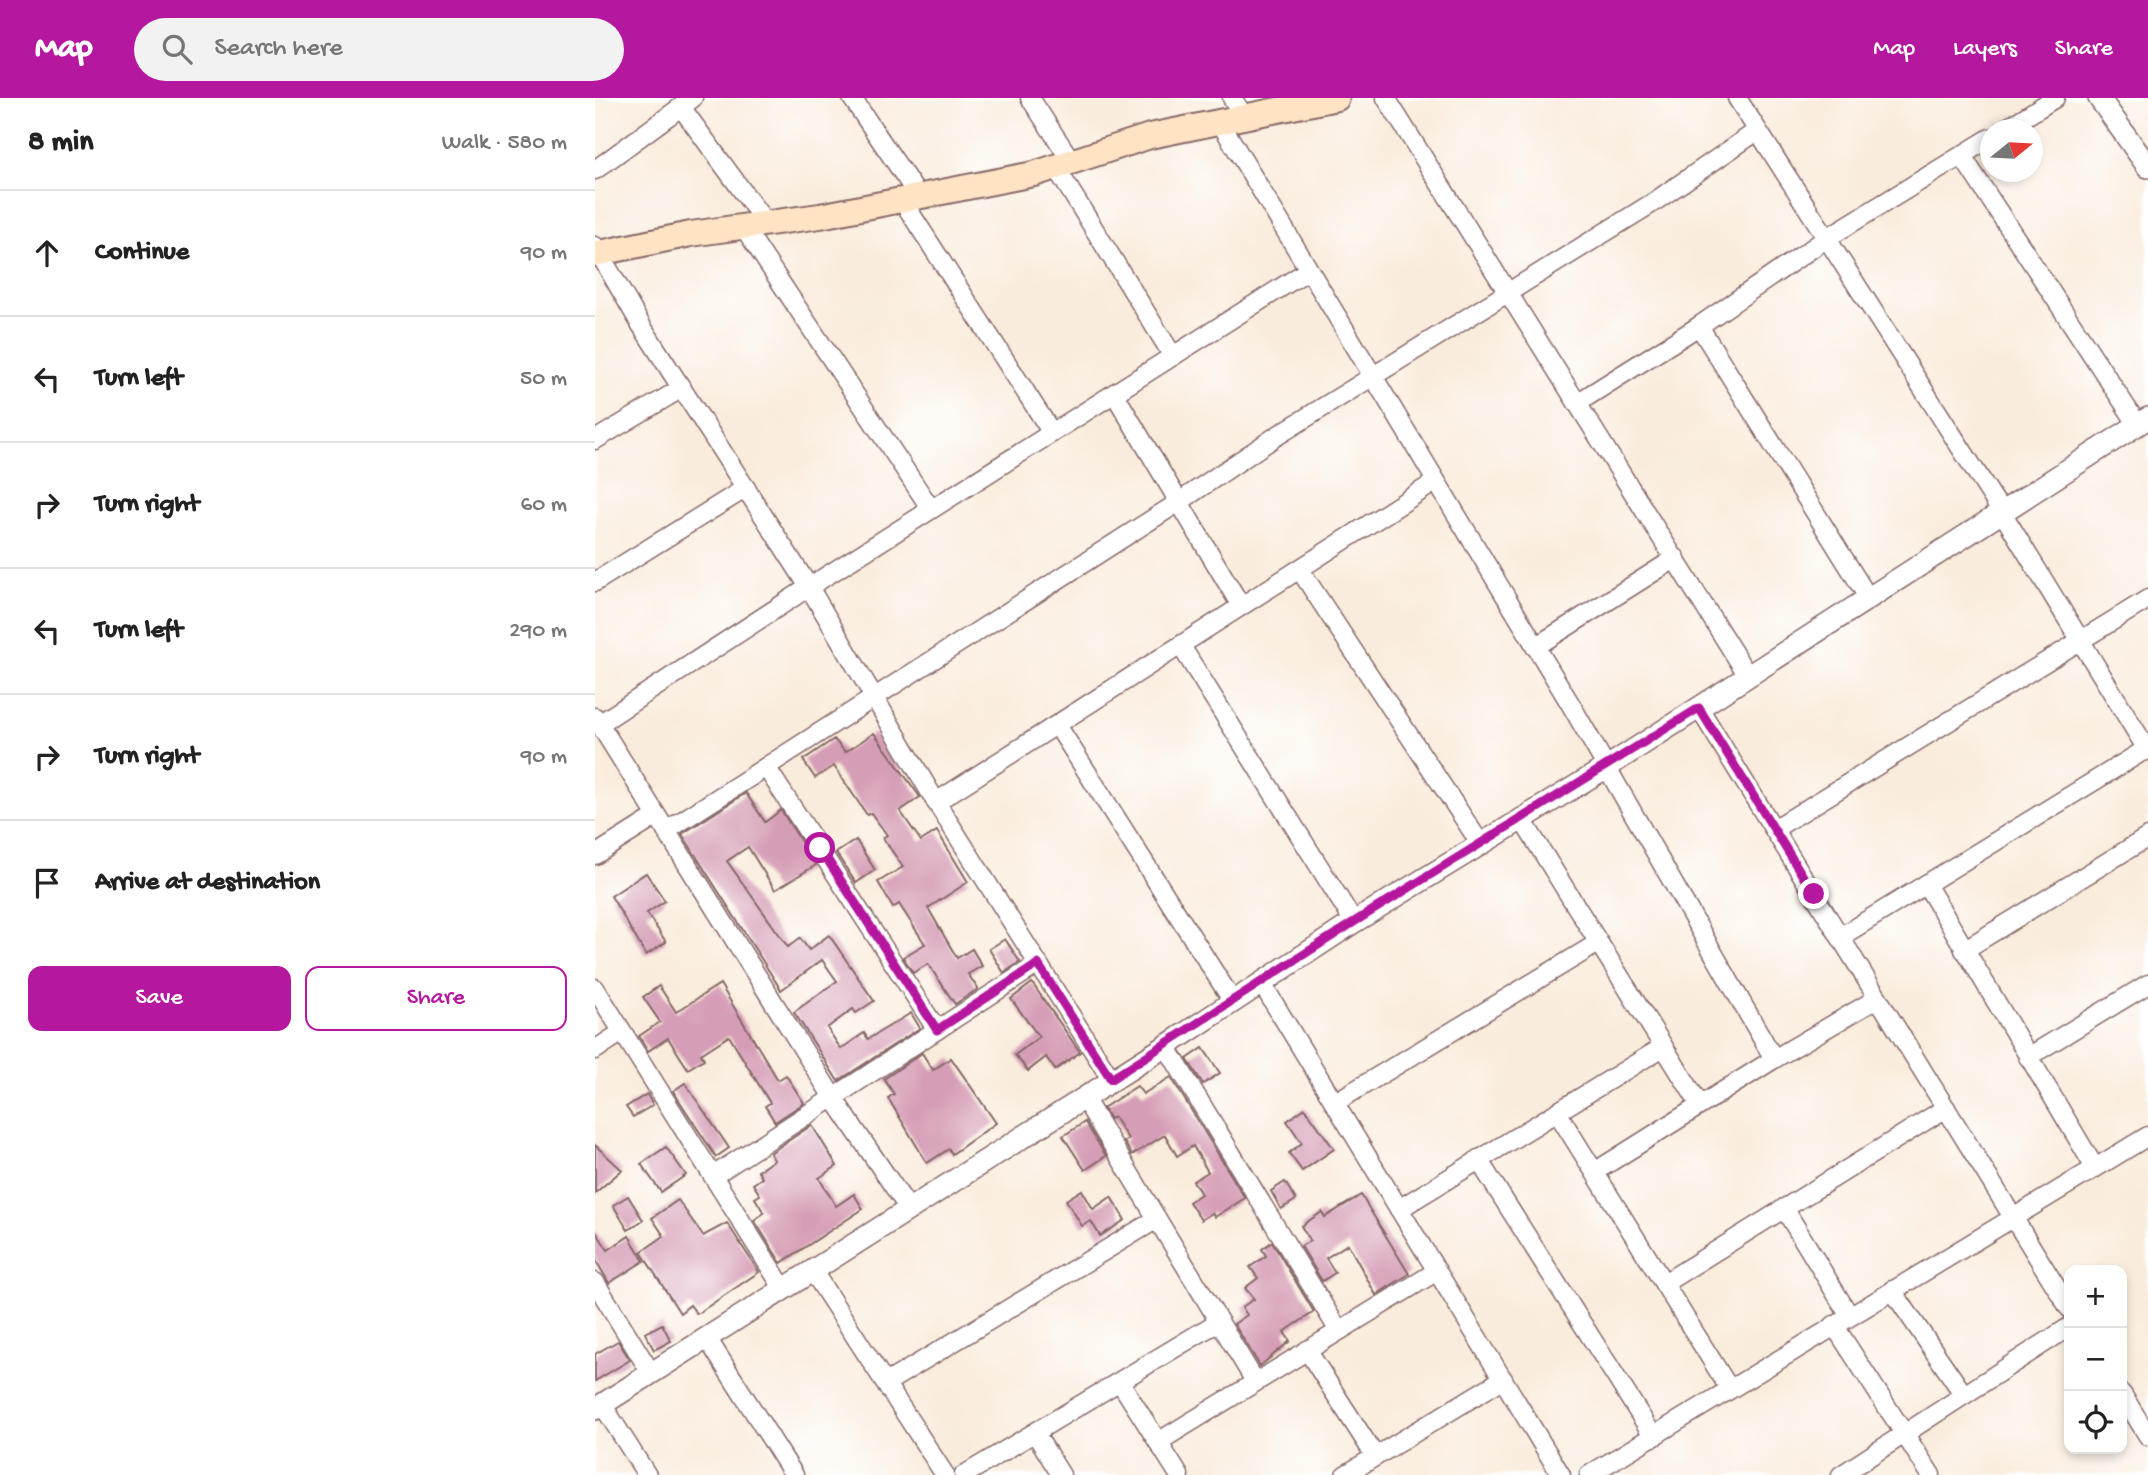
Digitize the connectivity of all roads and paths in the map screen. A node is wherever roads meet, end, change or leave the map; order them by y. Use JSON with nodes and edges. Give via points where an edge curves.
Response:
{"nodes":[{"id":1,"x":852,"y":98,"type":"edge"},
{"id":2,"x":1030,"y":98,"type":"edge"},
{"id":3,"x":1337,"y":98,"type":"edge"},
{"id":4,"x":1386,"y":98,"type":"edge"},
{"id":5,"x":1737,"y":98,"type":"edge"},
{"id":6,"x":2055,"y":98,"type":"edge"},
{"id":7,"x":2099,"y":98,"type":"edge"},
{"id":8,"x":687,"y":102,"type":"edge"},
{"id":9,"x":1238,"y":107,"type":"edge"},
{"id":10,"x":2022,"y":119,"type":"edge"},
{"id":11,"x":1220,"y":122,"type":"junction"},
{"id":12,"x":1757,"y":131,"type":"junction"},
{"id":13,"x":1980,"y":144,"type":"edge"},
{"id":14,"x":1962,"y":156,"type":"junction"},
{"id":15,"x":1063,"y":164,"type":"junction"},
{"id":16,"x":2148,"y":167,"type":"edge"},
{"id":17,"x":595,"y":170,"type":"edge"},
{"id":18,"x":911,"y":198,"type":"junction"},
{"id":19,"x":754,"y":224,"type":"junction"},
{"id":20,"x":1828,"y":238,"type":"junction"},
{"id":21,"x":596,"y":251,"type":"edge"},
{"id":22,"x":1307,"y":271,"type":"junction"},
{"id":23,"x":1507,"y":294,"type":"junction"},
{"id":24,"x":1699,"y":326,"type":"junction"},
{"id":25,"x":1173,"y":356,"type":"junction"},
{"id":26,"x":1372,"y":377,"type":"junction"},
{"id":27,"x":682,"y":388,"type":"junction"},
{"id":28,"x":1114,"y":393,"type":"junction"},
{"id":29,"x":1577,"y":402,"type":"junction"},
{"id":30,"x":2143,"y":422,"type":"edge"},
{"id":31,"x":1052,"y":433,"type":"junction"},
{"id":32,"x":595,"y":440,"type":"edge"},
{"id":33,"x":1435,"y":482,"type":"junction"},
{"id":34,"x":746,"y":488,"type":"junction"},
{"id":35,"x":1179,"y":502,"type":"junction"},
{"id":36,"x":932,"y":509,"type":"junction"},
{"id":37,"x":2003,"y":514,"type":"junction"},
{"id":38,"x":1676,"y":558,"type":"junction"},
{"id":39,"x":1300,"y":570,"type":"junction"},
{"id":40,"x":595,"y":582,"type":"edge"},
{"id":41,"x":809,"y":586,"type":"junction"},
{"id":42,"x":1869,"y":599,"type":"junction"},
{"id":43,"x":2148,"y":599,"type":"edge"},
{"id":44,"x":1241,"y":606,"type":"junction"},
{"id":45,"x":2082,"y":641,"type":"junction"},
{"id":46,"x":1181,"y":646,"type":"junction"},
{"id":47,"x":1535,"y":647,"type":"junction"},
{"id":48,"x":1748,"y":676,"type":"junction"},
{"id":49,"x":873,"y":696,"type":"junction"},
{"id":50,"x":1699,"y":708,"type":"junction"},
{"id":51,"x":597,"y":721,"type":"edge"},
{"id":52,"x":1057,"y":725,"type":"junction"},
{"id":53,"x":2147,"y":749,"type":"edge"},
{"id":54,"x":766,"y":767,"type":"junction"},
{"id":55,"x":1607,"y":767,"type":"junction"},
{"id":56,"x":936,"y":802,"type":"junction"},
{"id":57,"x":1521,"y":818,"type":"junction"},
{"id":58,"x":661,"y":823,"type":"junction"},
{"id":59,"x":1774,"y":829,"type":"junction"},
{"id":60,"x":2148,"y":837,"type":"edge"},
{"id":61,"x":1480,"y":843,"type":"junction"},
{"id":62,"x":595,"y":855,"type":"edge"},
{"id":63,"x":1926,"y":884,"type":"junction"},
{"id":64,"x":1354,"y":922,"type":"junction"},
{"id":65,"x":1840,"y":937,"type":"junction"},
{"id":66,"x":1598,"y":943,"type":"junction"},
{"id":67,"x":1964,"y":950,"type":"junction"},
{"id":68,"x":1038,"y":964,"type":"junction"},
{"id":69,"x":1261,"y":982,"type":"junction"},
{"id":70,"x":2148,"y":984,"type":"edge"},
{"id":71,"x":595,"y":988,"type":"edge"},
{"id":72,"x":1878,"y":998,"type":"junction"},
{"id":73,"x":1232,"y":1000,"type":"junction"},
{"id":74,"x":937,"y":1030,"type":"junction"},
{"id":75,"x":622,"y":1032,"type":"junction"},
{"id":76,"x":1166,"y":1046,"type":"junction"},
{"id":77,"x":1663,"y":1047,"type":"junction"},
{"id":78,"x":595,"y":1050,"type":"edge"},
{"id":79,"x":2028,"y":1057,"type":"junction"},
{"id":80,"x":1774,"y":1059,"type":"junction"},
{"id":81,"x":1111,"y":1079,"type":"junction"},
{"id":82,"x":1084,"y":1098,"type":"junction"},
{"id":83,"x":834,"y":1099,"type":"junction"},
{"id":84,"x":1334,"y":1102,"type":"junction"},
{"id":85,"x":1700,"y":1105,"type":"junction"},
{"id":86,"x":1946,"y":1108,"type":"junction"},
{"id":87,"x":1557,"y":1112,"type":"junction"},
{"id":88,"x":2146,"y":1142,"type":"edge"},
{"id":89,"x":1478,"y":1159,"type":"junction"},
{"id":90,"x":2095,"y":1168,"type":"junction"},
{"id":91,"x":1596,"y":1171,"type":"junction"},
{"id":92,"x":713,"y":1176,"type":"junction"},
{"id":93,"x":1784,"y":1208,"type":"junction"},
{"id":94,"x":909,"y":1209,"type":"junction"},
{"id":95,"x":1399,"y":1209,"type":"junction"},
{"id":96,"x":2013,"y":1216,"type":"junction"},
{"id":97,"x":1157,"y":1219,"type":"junction"},
{"id":98,"x":812,"y":1270,"type":"junction"},
{"id":99,"x":1437,"y":1271,"type":"junction"},
{"id":100,"x":595,"y":1282,"type":"edge"},
{"id":101,"x":1666,"y":1282,"type":"junction"},
{"id":102,"x":783,"y":1288,"type":"junction"},
{"id":103,"x":1892,"y":1290,"type":"junction"},
{"id":104,"x":2064,"y":1300,"type":"edge"},
{"id":105,"x":1842,"y":1320,"type":"junction"},
{"id":106,"x":1218,"y":1322,"type":"junction"},
{"id":107,"x":2067,"y":1328,"type":"edge"},
{"id":108,"x":1339,"y":1331,"type":"junction"},
{"id":109,"x":707,"y":1338,"type":"junction"},
{"id":110,"x":1307,"y":1350,"type":"junction"},
{"id":111,"x":651,"y":1373,"type":"junction"},
{"id":112,"x":1503,"y":1379,"type":"junction"},
{"id":113,"x":1255,"y":1381,"type":"junction"},
{"id":114,"x":1121,"y":1382,"type":"junction"},
{"id":115,"x":886,"y":1383,"type":"junction"},
{"id":116,"x":1729,"y":1388,"type":"junction"},
{"id":117,"x":1964,"y":1395,"type":"junction"},
{"id":118,"x":2127,"y":1402,"type":"edge"},
{"id":119,"x":599,"y":1406,"type":"edge"},
{"id":120,"x":1035,"y":1433,"type":"junction"},
{"id":121,"x":1905,"y":1434,"type":"junction"},
{"id":122,"x":2148,"y":1436,"type":"edge"},
{"id":123,"x":1654,"y":1437,"type":"junction"},
{"id":124,"x":1158,"y":1443,"type":"junction"},
{"id":125,"x":1375,"y":1456,"type":"junction"},
{"id":126,"x":1851,"y":1472,"type":"edge"},
{"id":127,"x":647,"y":1475,"type":"edge"},
{"id":128,"x":794,"y":1475,"type":"edge"},
{"id":129,"x":945,"y":1475,"type":"edge"},
{"id":130,"x":964,"y":1475,"type":"edge"},
{"id":131,"x":1061,"y":1475,"type":"edge"},
{"id":132,"x":1179,"y":1475,"type":"edge"},
{"id":133,"x":1345,"y":1475,"type":"edge"},
{"id":134,"x":1561,"y":1475,"type":"edge"},
{"id":135,"x":1589,"y":1475,"type":"edge"},
{"id":136,"x":1931,"y":1475,"type":"edge"}],
"edges":[{"from":1,"to":18,"type":"street"},
{"from":2,"to":15,"type":"street"},
{"from":3,"to":9,"type":"main road"},
{"from":4,"to":23,"type":"street"},
{"from":5,"to":12,"type":"street"},
{"from":6,"to":10,"type":"street"},
{"from":7,"to":16,"type":"street"},
{"from":8,"to":17,"type":"street"},
{"from":8,"to":19,"type":"street"},
{"from":9,"to":11,"type":"main road"},
{"from":11,"to":15,"type":"main road","via":[[1150,136]]},
{"from":11,"to":22,"type":"street"},
{"from":12,"to":20,"type":"street"},
{"from":12,"to":23,"type":"street"},
{"from":13,"to":14,"type":"street"},
{"from":14,"to":20,"type":"street"},
{"from":14,"to":30,"type":"street"},
{"from":15,"to":18,"type":"main road"},
{"from":15,"to":25,"type":"street"},
{"from":18,"to":19,"type":"main road"},
{"from":18,"to":31,"type":"street"},
{"from":19,"to":21,"type":"main road"},
{"from":19,"to":36,"type":"street"},
{"from":20,"to":24,"type":"street"},
{"from":20,"to":37,"type":"street"},
{"from":21,"to":27,"type":"street"},
{"from":22,"to":25,"type":"street"},
{"from":22,"to":26,"type":"street"},
{"from":23,"to":26,"type":"street"},
{"from":23,"to":29,"type":"street"},
{"from":24,"to":29,"type":"street"},
{"from":24,"to":42,"type":"street"},
{"from":25,"to":28,"type":"street"},
{"from":26,"to":33,"type":"street"},
{"from":26,"to":35,"type":"street"},
{"from":27,"to":32,"type":"street"},
{"from":27,"to":34,"type":"street"},
{"from":28,"to":31,"type":"street"},
{"from":28,"to":35,"type":"street"},
{"from":29,"to":38,"type":"street"},
{"from":30,"to":37,"type":"street"},
{"from":31,"to":36,"type":"street"},
{"from":33,"to":39,"type":"street"},
{"from":33,"to":47,"type":"street"},
{"from":34,"to":40,"type":"street"},
{"from":34,"to":41,"type":"street"},
{"from":35,"to":44,"type":"street"},
{"from":35,"to":49,"type":"street"},
{"from":36,"to":41,"type":"street"},
{"from":37,"to":42,"type":"street"},
{"from":37,"to":45,"type":"street"},
{"from":38,"to":47,"type":"street"},
{"from":38,"to":48,"type":"street"},
{"from":39,"to":44,"type":"street"},
{"from":39,"to":61,"type":"street"},
{"from":41,"to":49,"type":"street"},
{"from":41,"to":51,"type":"street"},
{"from":42,"to":48,"type":"street"},
{"from":43,"to":45,"type":"street"},
{"from":44,"to":46,"type":"street"},
{"from":45,"to":53,"type":"street"},
{"from":45,"to":59,"type":"street"},
{"from":46,"to":52,"type":"street"},
{"from":46,"to":64,"type":"street"},
{"from":47,"to":55,"type":"street"},
{"from":48,"to":50,"type":"street"},
{"from":49,"to":54,"type":"street"},
{"from":49,"to":56,"type":"street"},
{"from":50,"to":55,"type":"street"},
{"from":50,"to":59,"type":"street"},
{"from":51,"to":58,"type":"street"},
{"from":52,"to":56,"type":"street"},
{"from":52,"to":73,"type":"street"},
{"from":53,"to":63,"type":"street"},
{"from":54,"to":58,"type":"street"},
{"from":54,"to":74,"type":"street"},
{"from":55,"to":57,"type":"street"},
{"from":55,"to":80,"type":"street"},
{"from":56,"to":68,"type":"street"},
{"from":57,"to":61,"type":"street"},
{"from":57,"to":66,"type":"street"},
{"from":58,"to":62,"type":"street"},
{"from":58,"to":83,"type":"street"},
{"from":59,"to":65,"type":"street"},
{"from":60,"to":67,"type":"street"},
{"from":61,"to":64,"type":"street"},
{"from":63,"to":65,"type":"street"},
{"from":63,"to":67,"type":"street"},
{"from":64,"to":69,"type":"street"},
{"from":65,"to":72,"type":"street"},
{"from":66,"to":77,"type":"street"},
{"from":66,"to":84,"type":"street"},
{"from":67,"to":79,"type":"street"},
{"from":68,"to":74,"type":"street"},
{"from":68,"to":81,"type":"street"},
{"from":69,"to":73,"type":"street"},
{"from":69,"to":84,"type":"street"},
{"from":70,"to":79,"type":"street"},
{"from":71,"to":75,"type":"street"},
{"from":72,"to":80,"type":"street"},
{"from":72,"to":86,"type":"street"},
{"from":73,"to":76,"type":"street"},
{"from":74,"to":83,"type":"street"},
{"from":75,"to":78,"type":"street"},
{"from":75,"to":92,"type":"street"},
{"from":76,"to":81,"type":"street"},
{"from":76,"to":108,"type":"street"},
{"from":77,"to":85,"type":"street"},
{"from":77,"to":87,"type":"street"},
{"from":79,"to":90,"type":"street"},
{"from":80,"to":85,"type":"street"},
{"from":81,"to":82,"type":"street"},
{"from":82,"to":94,"type":"street"},
{"from":82,"to":97,"type":"street"},
{"from":83,"to":92,"type":"street"},
{"from":83,"to":94,"type":"street"},
{"from":84,"to":95,"type":"street"},
{"from":85,"to":91,"type":"street"},
{"from":86,"to":93,"type":"street"},
{"from":86,"to":96,"type":"street"},
{"from":87,"to":89,"type":"street"},
{"from":87,"to":91,"type":"street"},
{"from":88,"to":90,"type":"street"},
{"from":89,"to":95,"type":"street"},
{"from":89,"to":123,"type":"street"},
{"from":90,"to":96,"type":"street"},
{"from":91,"to":101,"type":"street"},
{"from":92,"to":102,"type":"street"},
{"from":93,"to":101,"type":"street"},
{"from":93,"to":105,"type":"street"},
{"from":94,"to":98,"type":"street"},
{"from":95,"to":99,"type":"street"},
{"from":96,"to":103,"type":"street"},
{"from":96,"to":104,"type":"street"},
{"from":97,"to":106,"type":"street"},
{"from":97,"to":115,"type":"street"},
{"from":98,"to":102,"type":"street"},
{"from":98,"to":115,"type":"street"},
{"from":99,"to":108,"type":"street"},
{"from":99,"to":112,"type":"street"},
{"from":100,"to":111,"type":"street"},
{"from":101,"to":116,"type":"street"},
{"from":102,"to":109,"type":"street"},
{"from":103,"to":105,"type":"street"},
{"from":103,"to":117,"type":"street"},
{"from":105,"to":116,"type":"street"},
{"from":105,"to":121,"type":"street"},
{"from":106,"to":113,"type":"street"},
{"from":106,"to":114,"type":"street"},
{"from":107,"to":117,"type":"street"},
{"from":108,"to":110,"type":"street"},
{"from":109,"to":111,"type":"street"},
{"from":109,"to":128,"type":"street"},
{"from":110,"to":113,"type":"street"},
{"from":110,"to":125,"type":"street"},
{"from":111,"to":119,"type":"street"},
{"from":112,"to":125,"type":"street"},
{"from":112,"to":134,"type":"street"},
{"from":113,"to":124,"type":"street"},
{"from":114,"to":120,"type":"street"},
{"from":114,"to":124,"type":"street"},
{"from":115,"to":129,"type":"street"},
{"from":116,"to":123,"type":"street"},
{"from":117,"to":121,"type":"street"},
{"from":118,"to":122,"type":"street"},
{"from":119,"to":127,"type":"street"},
{"from":120,"to":130,"type":"street"},
{"from":120,"to":131,"type":"street"},
{"from":121,"to":126,"type":"street"},
{"from":121,"to":136,"type":"street"},
{"from":123,"to":135,"type":"street"},
{"from":124,"to":132,"type":"street"},
{"from":125,"to":133,"type":"street"}]}
